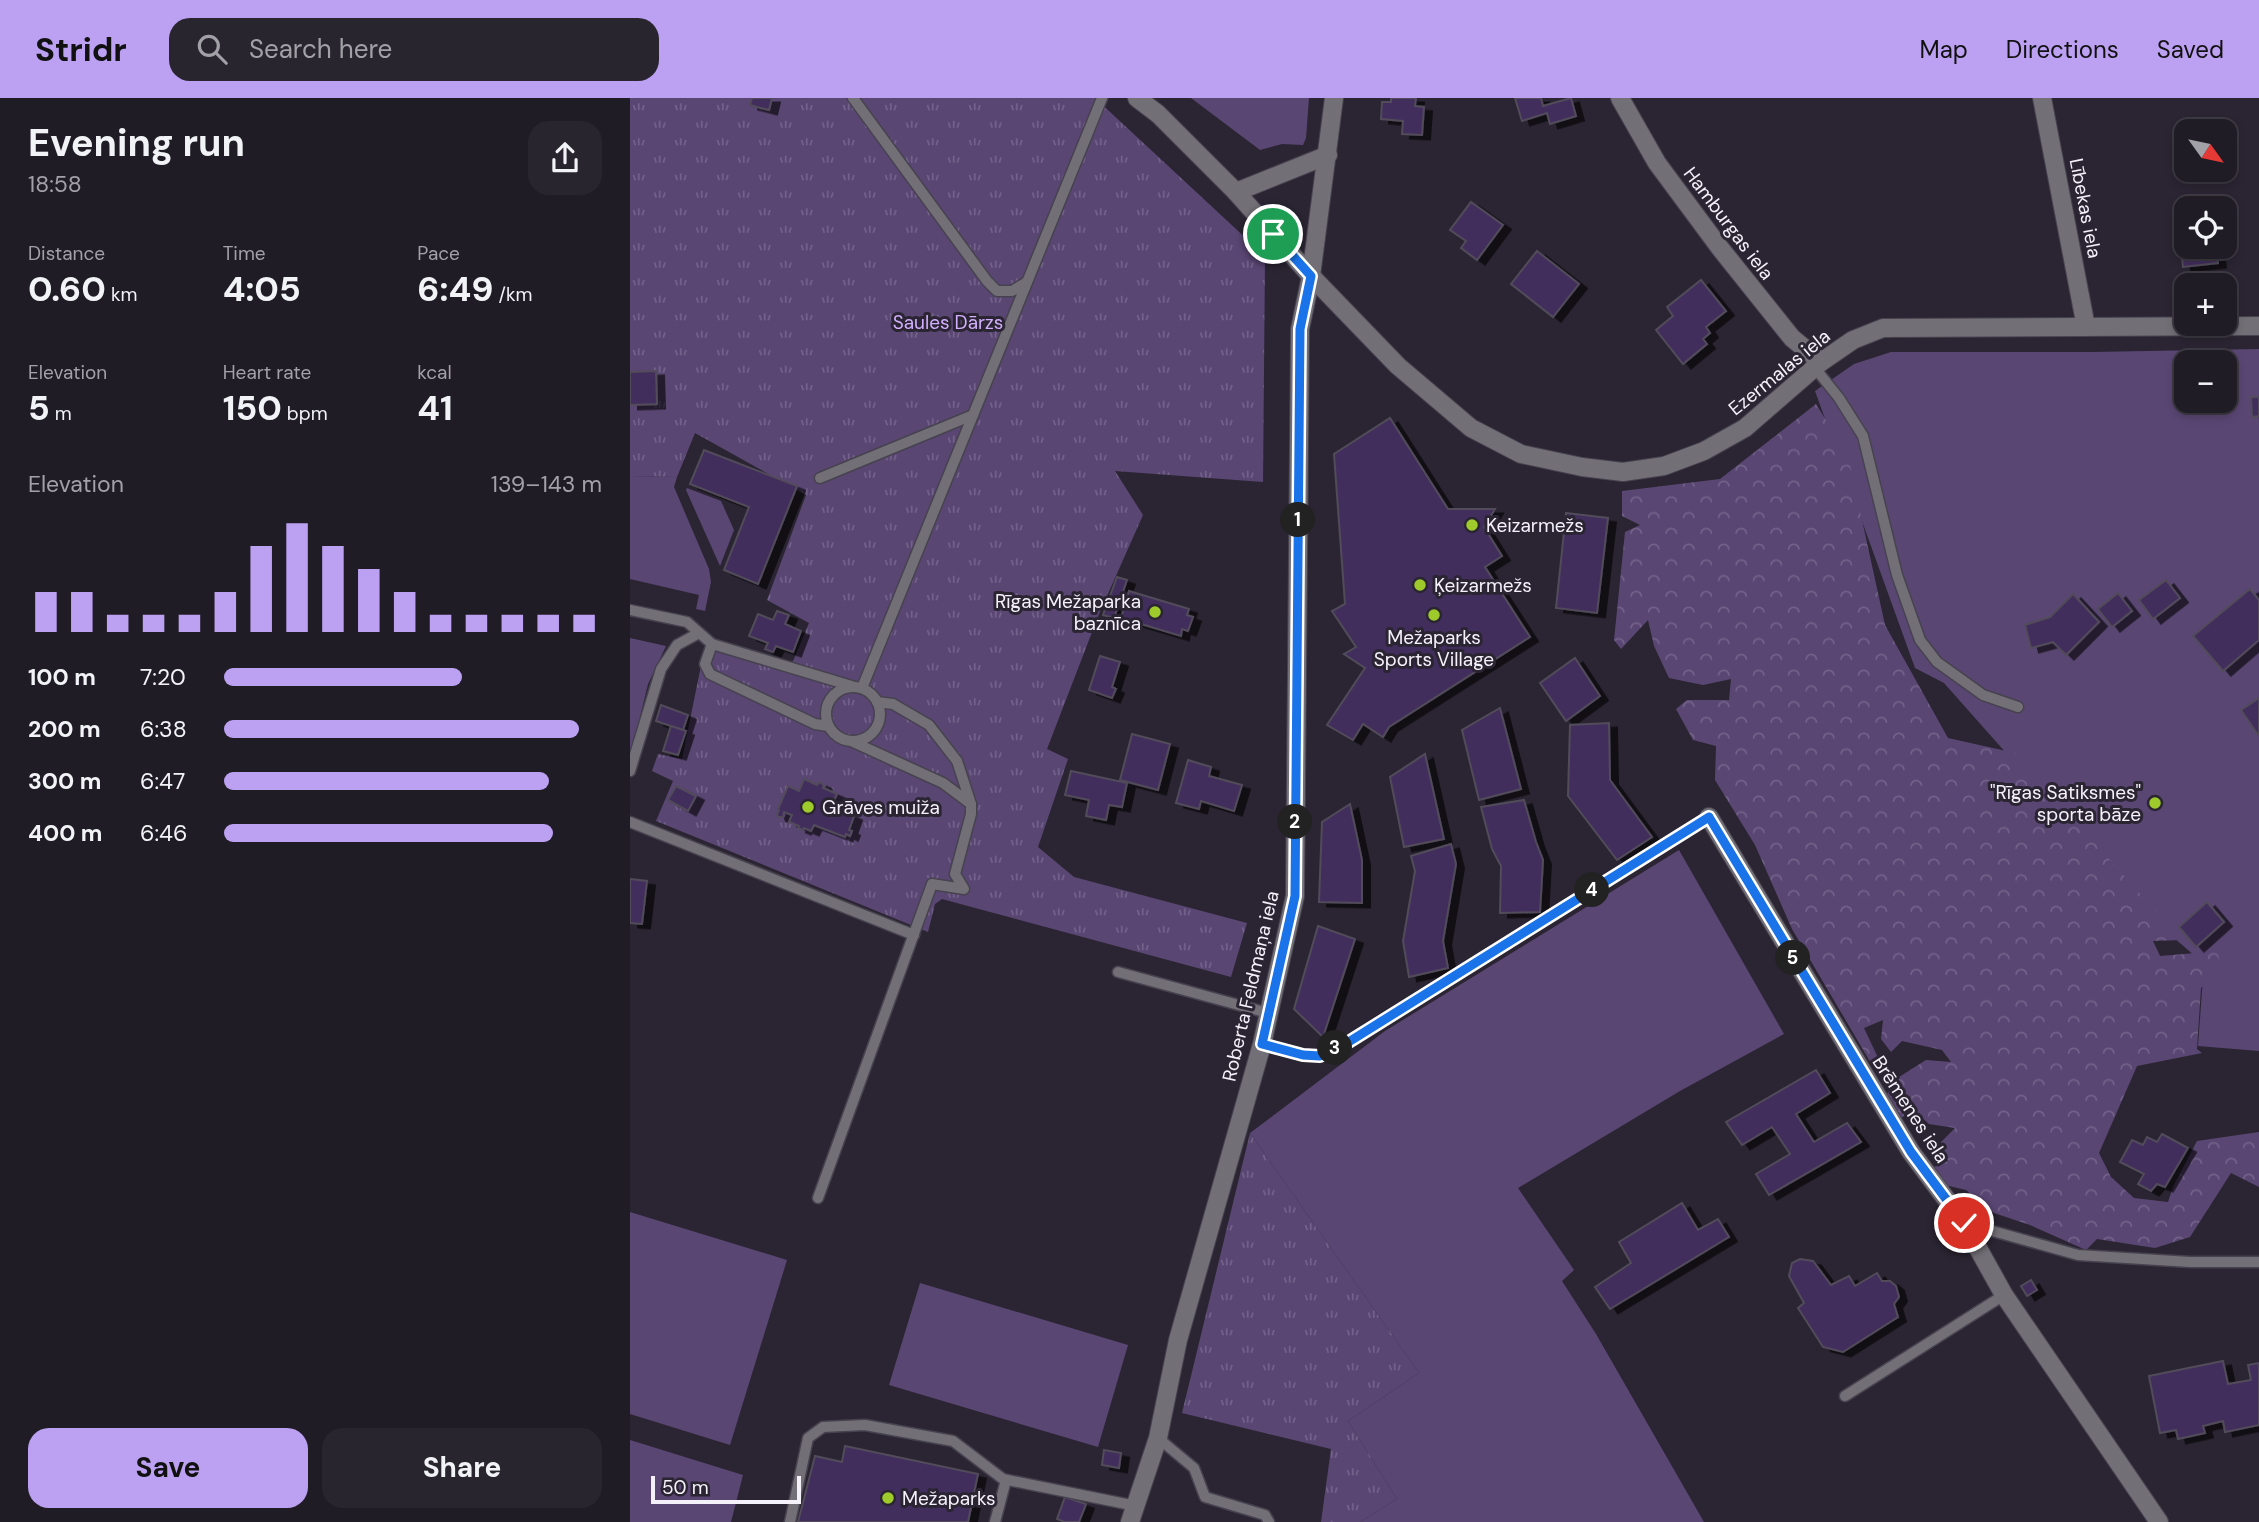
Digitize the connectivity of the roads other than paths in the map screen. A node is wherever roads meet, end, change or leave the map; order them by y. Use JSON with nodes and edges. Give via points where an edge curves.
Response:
{"nodes":[{"id":1,"x":853,"y":98,"type":"edge"},
{"id":2,"x":1102,"y":98,"type":"edge"},
{"id":3,"x":1137,"y":98,"type":"edge"},
{"id":4,"x":1334,"y":98,"type":"edge"},
{"id":5,"x":1620,"y":98,"type":"edge"},
{"id":6,"x":2042,"y":98,"type":"edge"},
{"id":7,"x":1328,"y":155,"type":"junction"},
{"id":8,"x":1236,"y":192,"type":"junction"},
{"id":9,"x":1311,"y":276,"type":"junction"},
{"id":10,"x":1028,"y":282,"type":"junction"},
{"id":11,"x":2259,"y":326,"type":"edge"},
{"id":12,"x":2086,"y":327,"type":"junction"},
{"id":13,"x":1818,"y":365,"type":"junction"},
{"id":14,"x":973,"y":415,"type":"junction"},
{"id":15,"x":820,"y":478,"type":"dead end"},
{"id":16,"x":630,"y":610,"type":"edge"},
{"id":17,"x":699,"y":633,"type":"junction"},
{"id":18,"x":712,"y":644,"type":"junction"},
{"id":19,"x":858,"y":687,"type":"junction"},
{"id":20,"x":877,"y":702,"type":"junction"},
{"id":21,"x":2018,"y":707,"type":"dead end"},
{"id":22,"x":828,"y":726,"type":"junction"},
{"id":23,"x":851,"y":741,"type":"junction"},
{"id":24,"x":630,"y":771,"type":"edge"},
{"id":25,"x":971,"y":804,"type":"junction"},
{"id":26,"x":1709,"y":817,"type":"joint"},
{"id":27,"x":630,"y":822,"type":"edge"},
{"id":28,"x":914,"y":935,"type":"junction"},
{"id":29,"x":1118,"y":972,"type":"dead end"},
{"id":30,"x":1268,"y":1013,"type":"junction"},
{"id":31,"x":1262,"y":1044,"type":"junction"},
{"id":32,"x":818,"y":1198,"type":"dead end"},
{"id":33,"x":1964,"y":1223,"type":"junction"},
{"id":34,"x":2259,"y":1262,"type":"edge"},
{"id":35,"x":2004,"y":1295,"type":"junction"},
{"id":36,"x":1845,"y":1396,"type":"dead end"},
{"id":37,"x":1158,"y":1438,"type":"junction"},
{"id":38,"x":1006,"y":1480,"type":"junction"},
{"id":39,"x":1133,"y":1514,"type":"edge"},
{"id":40,"x":790,"y":1522,"type":"edge"},
{"id":41,"x":995,"y":1522,"type":"edge"},
{"id":42,"x":1269,"y":1522,"type":"edge"},
{"id":43,"x":2159,"y":1522,"type":"edge"}],
"edges":[{"from":1,"to":10,"type":"lane","via":[[996,291]]},
{"from":2,"to":10,"type":"lane"},
{"from":3,"to":8,"type":"street","name":"Ezermalas iela"},
{"from":4,"to":7,"type":"street","name":"Roberta Feldmaņa iela"},
{"from":5,"to":13,"type":"street","name":"Hamburgas iela","via":[[1657,163],[1792,338]]},
{"from":6,"to":12,"type":"street","name":"Lībekas iela"},
{"from":7,"to":8,"type":"street"},
{"from":7,"to":9,"type":"street","name":"Roberta Feldmaņa iela"},
{"from":8,"to":9,"type":"street","name":"Ezermalas iela"},
{"from":9,"to":13,"type":"street","name":"Ezermalas iela","via":[[1398,366],[1471,428],[1521,454],[1582,467],[1623,472],[1664,466],[1704,451],[1745,428]]},
{"from":9,"to":30,"type":"street","name":"Roberta Feldmaņa iela","via":[[1300,329],[1295,896]]},
{"from":10,"to":14,"type":"lane"},
{"from":11,"to":12,"type":"street","name":"Ezermalas iela"},
{"from":12,"to":13,"type":"street","name":"Ezermalas iela","via":[[1883,328],[1853,340]]},
{"from":13,"to":21,"type":"lane","via":[[1863,436],[1897,575],[1920,640],[1937,662],[1983,695]]},
{"from":14,"to":15,"type":"lane"},
{"from":14,"to":19,"type":"lane"},
{"from":16,"to":17,"type":"lane","via":[[687,622]]},
{"from":17,"to":18,"type":"lane"},
{"from":17,"to":24,"type":"lane","via":[[677,645],[661,669]]},
{"from":18,"to":19,"type":"lane"},
{"from":18,"to":22,"type":"lane","via":[[705,664],[710,674]]},
{"from":19,"to":20,"type":"lane"},
{"from":19,"to":22,"type":"lane","via":[[841,690],[830,699],[825,712]]},
{"from":20,"to":23,"type":"lane","via":[[880,716],[875,730],[864,739]]},
{"from":20,"to":25,"type":"lane","via":[[893,704],[929,725],[957,761]]},
{"from":22,"to":23,"type":"lane","via":[[837,737]]},
{"from":23,"to":25,"type":"lane","via":[[943,783]]},
{"from":25,"to":28,"type":"lane","via":[[955,874],[964,889],[932,884]]},
{"from":26,"to":31,"type":"lane","via":[[1347,1043],[1320,1056]]},
{"from":26,"to":33,"type":"street","name":"Brēmenes iela","via":[[1911,1152]]},
{"from":27,"to":28,"type":"lane"},
{"from":28,"to":32,"type":"lane"},
{"from":29,"to":30,"type":"lane"},
{"from":30,"to":31,"type":"street","name":"Roberta Feldmaņa iela"},
{"from":31,"to":37,"type":"street","name":"Roberta Feldmaņa iela","via":[[1178,1340]]},
{"from":33,"to":34,"type":"lane","via":[[2078,1255]]},
{"from":33,"to":35,"type":"street","name":"Brēmenes iela"},
{"from":35,"to":36,"type":"lane"},
{"from":35,"to":43,"type":"street","name":"Brēmenes iela"},
{"from":37,"to":39,"type":"street","name":"Roberta Feldmaņa iela"},
{"from":37,"to":42,"type":"lane","via":[[1194,1468],[1205,1497],[1265,1515]]},
{"from":38,"to":39,"type":"lane"},
{"from":38,"to":40,"type":"lane","via":[[953,1441],[865,1425],[823,1427],[808,1438]]},
{"from":38,"to":41,"type":"lane"}]}
